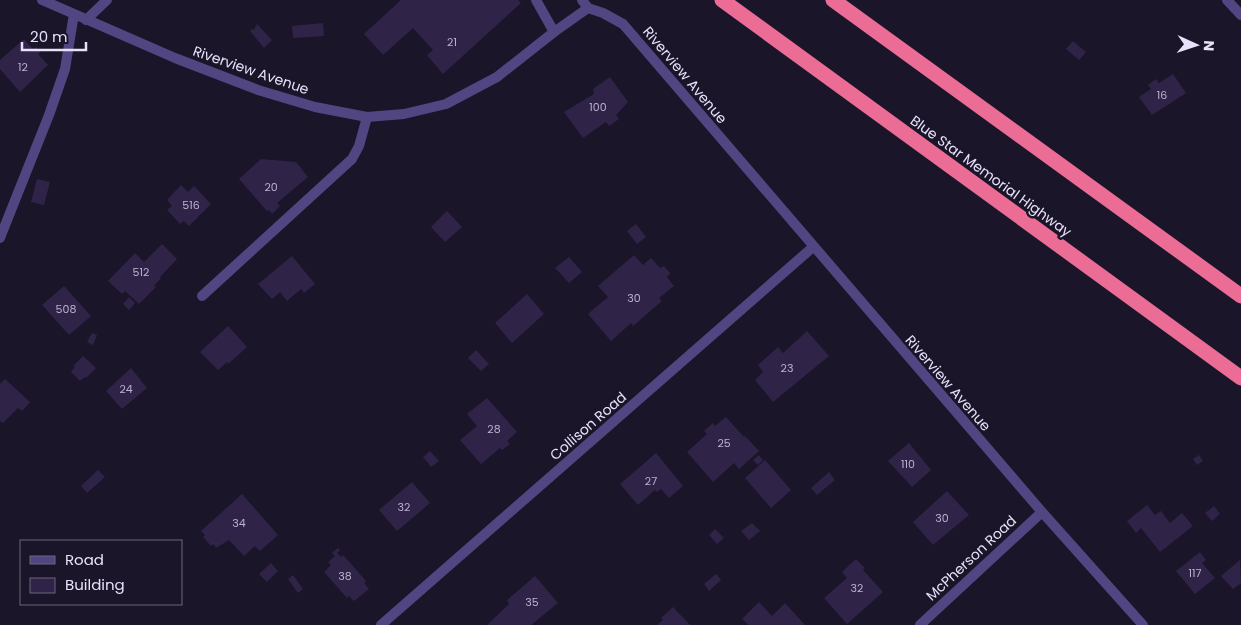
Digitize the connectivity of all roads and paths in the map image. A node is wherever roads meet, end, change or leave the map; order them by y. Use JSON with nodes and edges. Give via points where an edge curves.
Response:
{"nodes":[{"id":1,"x":42,"y":0,"type":"edge"},
{"id":2,"x":107,"y":0,"type":"edge"},
{"id":3,"x":536,"y":0,"type":"edge"},
{"id":4,"x":722,"y":0,"type":"edge"},
{"id":5,"x":832,"y":0,"type":"edge"},
{"id":6,"x":1227,"y":0,"type":"edge"},
{"id":7,"x":585,"y":4,"type":"edge"},
{"id":8,"x":74,"y":14,"type":"junction"},
{"id":9,"x":1241,"y":15,"type":"edge"},
{"id":10,"x":86,"y":20,"type":"junction"},
{"id":11,"x":554,"y":32,"type":"junction"},
{"id":12,"x":367,"y":117,"type":"junction"},
{"id":13,"x":0,"y":238,"type":"edge"},
{"id":14,"x":813,"y":247,"type":"junction"},
{"id":15,"x":202,"y":296,"type":"dead end"},
{"id":16,"x":1241,"y":296,"type":"edge"},
{"id":17,"x":1241,"y":378,"type":"edge"},
{"id":18,"x":1042,"y":512,"type":"junction"},
{"id":19,"x":381,"y":625,"type":"edge"},
{"id":20,"x":920,"y":625,"type":"edge"},
{"id":21,"x":1143,"y":625,"type":"edge"}],
"edges":[{"from":1,"to":8,"type":"street","name":"Riverview Avenue"},
{"from":2,"to":10,"type":"street"},
{"from":3,"to":11,"type":"street"},
{"from":4,"to":17,"type":"highway","name":"Blue Star Memorial Highway"},
{"from":5,"to":16,"type":"highway"},
{"from":6,"to":9,"type":"street"},
{"from":7,"to":11,"type":"street","name":"Riverview Avenue"},
{"from":7,"to":14,"type":"street","name":"Riverview Avenue","via":[[623,24]]},
{"from":8,"to":10,"type":"street","name":"Riverview Avenue"},
{"from":8,"to":13,"type":"street","via":[[65,70]]},
{"from":10,"to":12,"type":"street","name":"Riverview Avenue","via":[[258,90],[315,107]]},
{"from":11,"to":12,"type":"street","name":"Riverview Avenue","via":[[498,77],[446,104],[404,114]]},
{"from":12,"to":15,"type":"street","via":[[360,146],[352,159]]},
{"from":14,"to":18,"type":"street","name":"Riverview Avenue"},
{"from":14,"to":19,"type":"street","name":"Collison Road"},
{"from":18,"to":20,"type":"street","name":"McPherson Road"},
{"from":18,"to":21,"type":"street","name":"Riverview Avenue"}]}
